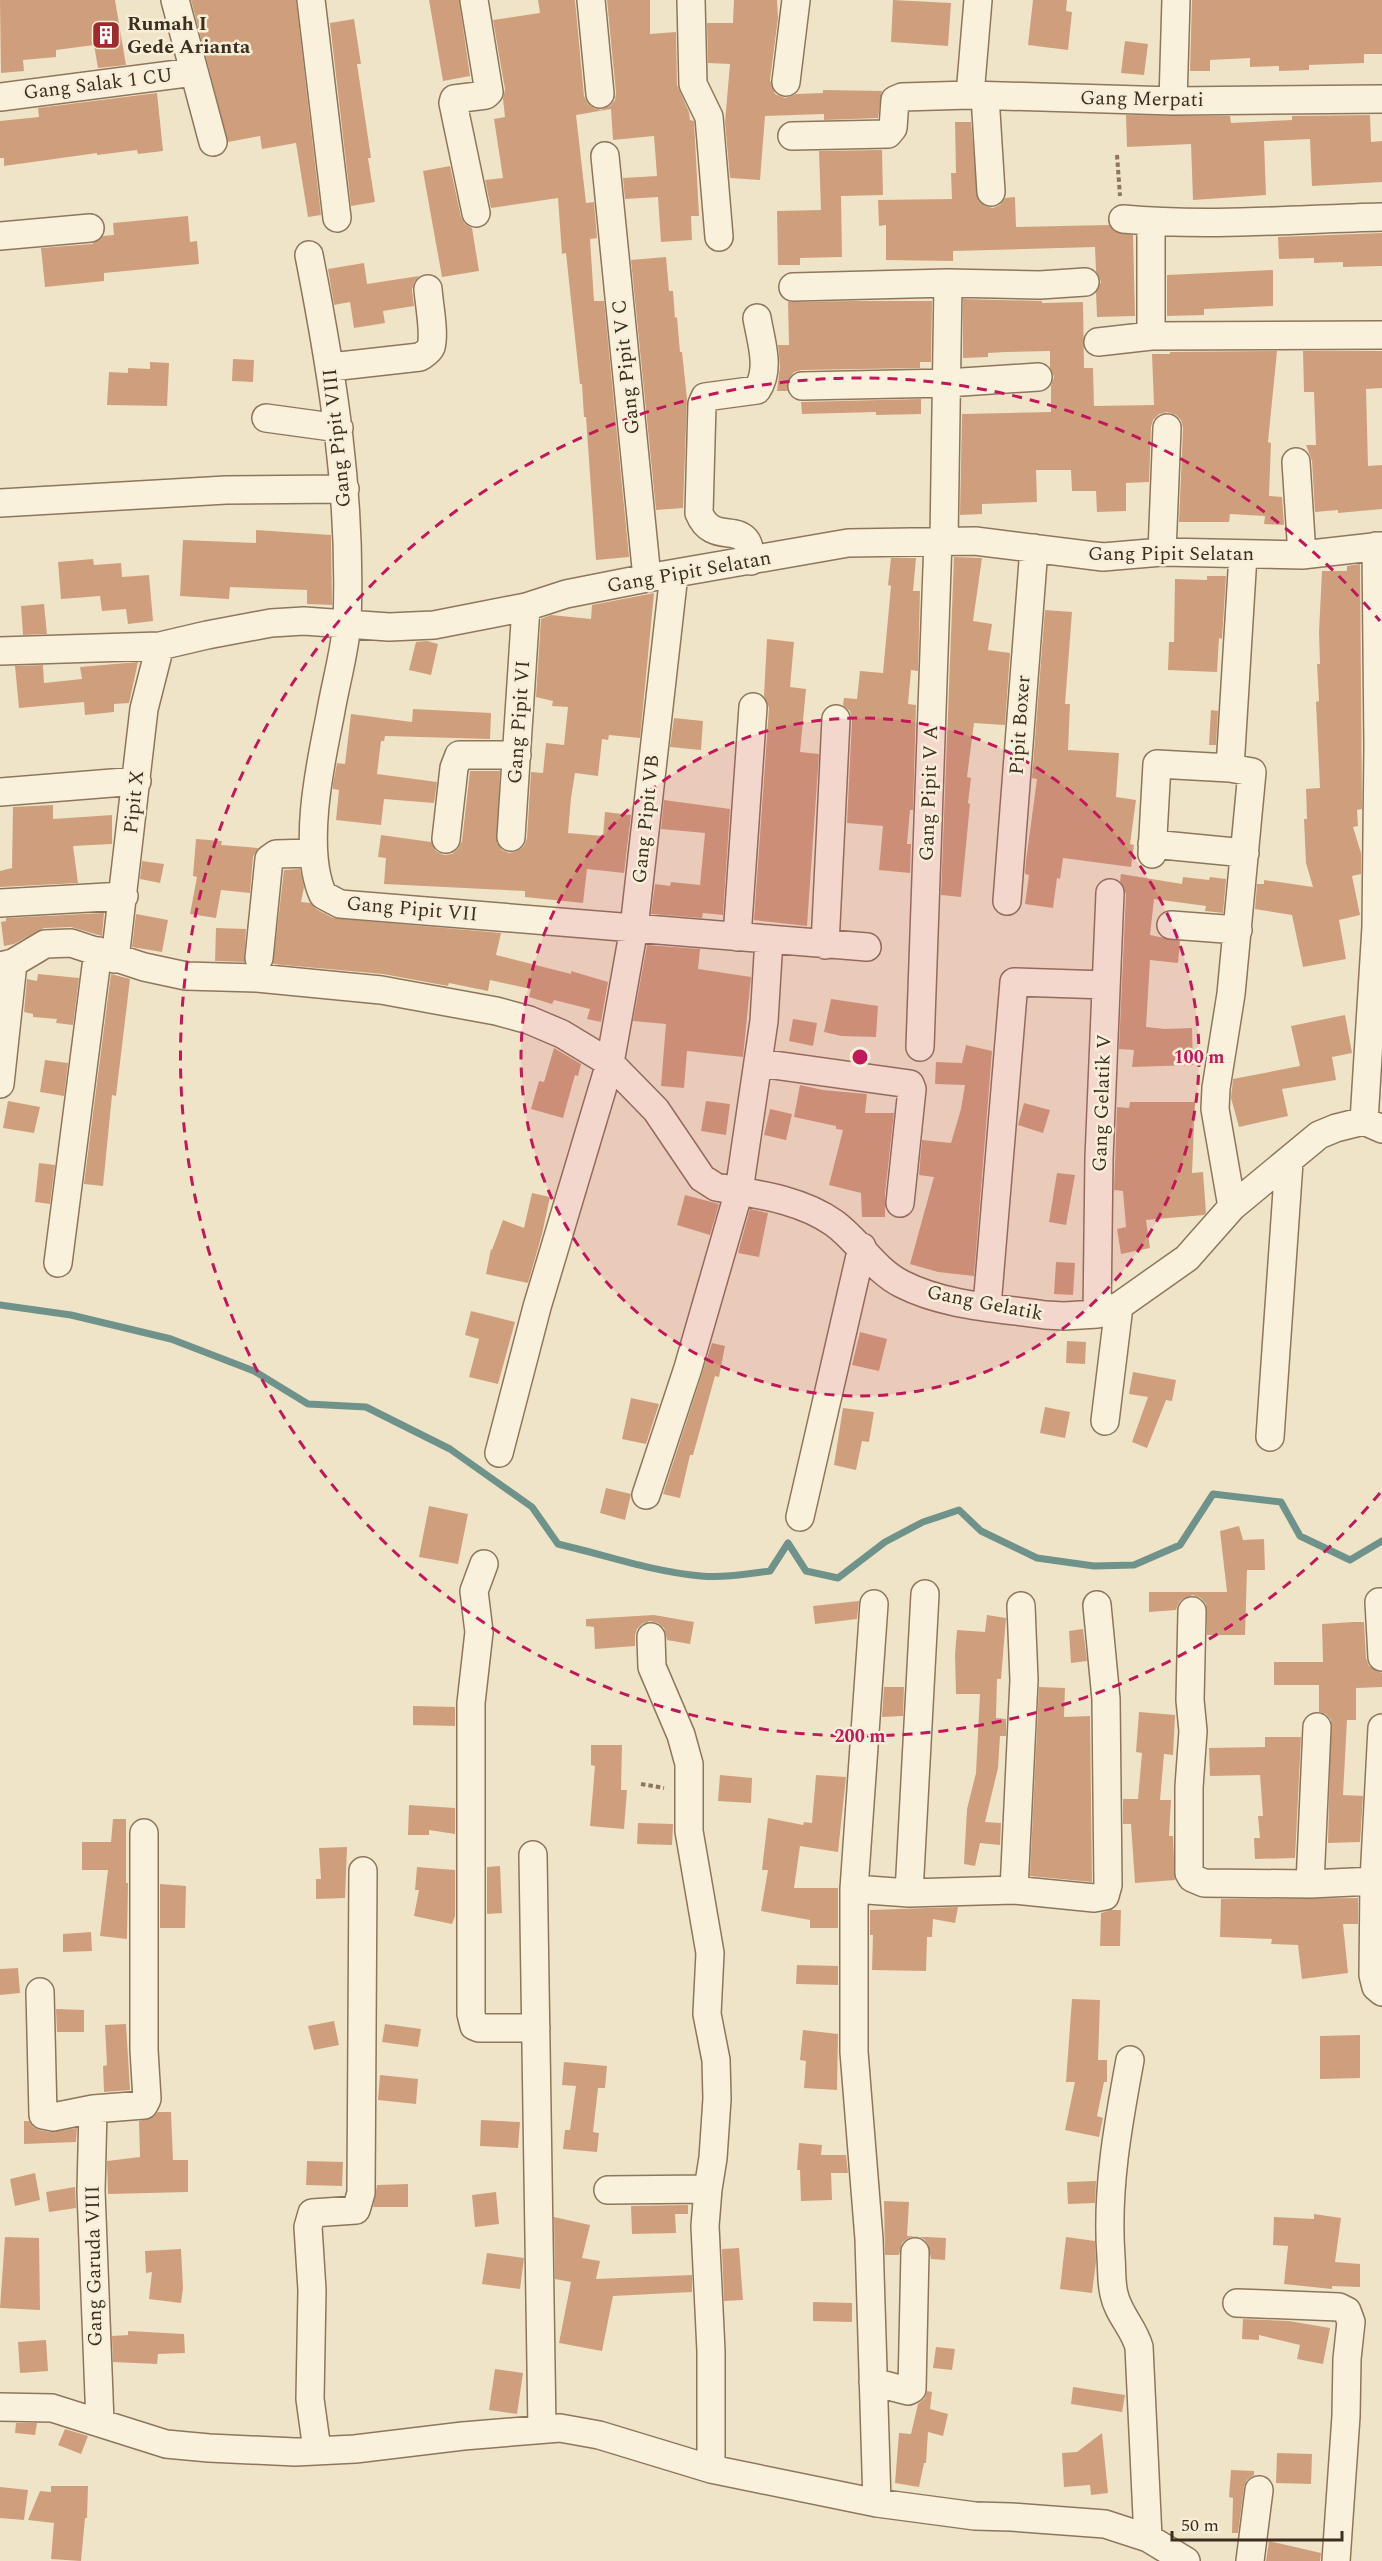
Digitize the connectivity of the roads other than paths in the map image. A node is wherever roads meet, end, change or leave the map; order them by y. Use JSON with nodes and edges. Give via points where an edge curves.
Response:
{"nodes":[{"id":1,"x":175,"y":0,"type":"edge"},
{"id":2,"x":311,"y":0,"type":"edge"},
{"id":3,"x":474,"y":0,"type":"edge"},
{"id":4,"x":591,"y":0,"type":"edge"},
{"id":5,"x":691,"y":0,"type":"edge"},
{"id":6,"x":796,"y":0,"type":"edge"},
{"id":7,"x":978,"y":0,"type":"edge"},
{"id":8,"x":1176,"y":0,"type":"edge"},
{"id":9,"x":194,"y":72,"type":"junction"},
{"id":10,"x":786,"y":82,"type":"dead end"},
{"id":11,"x":600,"y":94,"type":"dead end"},
{"id":12,"x":978,"y":96,"type":"junction"},
{"id":13,"x":0,"y":97,"type":"edge"},
{"id":14,"x":1382,"y":99,"type":"edge"},
{"id":15,"x":1173,"y":101,"type":"junction"},
{"id":16,"x":792,"y":136,"type":"dead end"},
{"id":17,"x":213,"y":142,"type":"dead end"},
{"id":18,"x":605,"y":156,"type":"dead end"},
{"id":19,"x":991,"y":192,"type":"dead end"},
{"id":20,"x":476,"y":213,"type":"dead end"},
{"id":21,"x":1382,"y":216,"type":"edge"},
{"id":22,"x":337,"y":218,"type":"dead end"},
{"id":23,"x":1123,"y":219,"type":"road end"},
{"id":24,"x":1151,"y":222,"type":"junction"},
{"id":25,"x":90,"y":228,"type":"dead end"},
{"id":26,"x":0,"y":236,"type":"edge"},
{"id":27,"x":719,"y":237,"type":"dead end"},
{"id":28,"x":309,"y":255,"type":"dead end"},
{"id":29,"x":1085,"y":282,"type":"dead end"},
{"id":30,"x":948,"y":283,"type":"junction"},
{"id":31,"x":793,"y":287,"type":"dead end"},
{"id":32,"x":428,"y":289,"type":"dead end"},
{"id":33,"x":757,"y":318,"type":"dead end"},
{"id":34,"x":1382,"y":334,"type":"edge"},
{"id":35,"x":1151,"y":336,"type":"junction"},
{"id":36,"x":1098,"y":342,"type":"dead end"},
{"id":37,"x":331,"y":367,"type":"junction"},
{"id":38,"x":1038,"y":377,"type":"dead end"},
{"id":39,"x":947,"y":383,"type":"junction"},
{"id":40,"x":802,"y":386,"type":"dead end"},
{"id":41,"x":266,"y":418,"type":"dead end"},
{"id":42,"x":339,"y":428,"type":"junction"},
{"id":43,"x":1167,"y":428,"type":"dead end"},
{"id":44,"x":1296,"y":462,"type":"dead end"},
{"id":45,"x":345,"y":489,"type":"junction"},
{"id":46,"x":0,"y":503,"type":"edge"},
{"id":47,"x":941,"y":540,"type":"junction"},
{"id":48,"x":1379,"y":546,"type":"edge"},
{"id":49,"x":1034,"y":548,"type":"junction"},
{"id":50,"x":1162,"y":552,"type":"junction"},
{"id":51,"x":1243,"y":555,"type":"junction"},
{"id":52,"x":1302,"y":555,"type":"junction"},
{"id":53,"x":751,"y":561,"type":"junction"},
{"id":54,"x":674,"y":574,"type":"junction"},
{"id":55,"x":646,"y":578,"type":"junction"},
{"id":56,"x":526,"y":607,"type":"junction"},
{"id":57,"x":347,"y":624,"type":"junction"},
{"id":58,"x":160,"y":646,"type":"junction"},
{"id":59,"x":0,"y":651,"type":"edge"},
{"id":60,"x":753,"y":707,"type":"dead end"},
{"id":61,"x":836,"y":719,"type":"dead end"},
{"id":62,"x":517,"y":755,"type":"junction"},
{"id":63,"x":1230,"y":768,"type":"junction"},
{"id":64,"x":137,"y":781,"type":"junction"},
{"id":65,"x":0,"y":792,"type":"edge"},
{"id":66,"x":511,"y":837,"type":"dead end"},
{"id":67,"x":446,"y":839,"type":"dead end"},
{"id":68,"x":312,"y":853,"type":"junction"},
{"id":69,"x":1245,"y":853,"type":"junction"},
{"id":70,"x":1110,"y":893,"type":"dead end"},
{"id":71,"x":124,"y":896,"type":"junction"},
{"id":72,"x":1007,"y":901,"type":"dead end"},
{"id":73,"x":0,"y":903,"type":"edge"},
{"id":74,"x":1171,"y":925,"type":"dead end"},
{"id":75,"x":634,"y":928,"type":"junction"},
{"id":76,"x":1238,"y":930,"type":"junction"},
{"id":77,"x":737,"y":937,"type":"junction"},
{"id":78,"x":769,"y":939,"type":"junction"},
{"id":79,"x":825,"y":945,"type":"junction"},
{"id":80,"x":867,"y":947,"type":"dead end"},
{"id":81,"x":107,"y":955,"type":"junction"},
{"id":82,"x":259,"y":958,"type":"dead end"},
{"id":83,"x":6,"y":964,"type":"edge"},
{"id":84,"x":1106,"y":985,"type":"junction"},
{"id":85,"x":920,"y":1047,"type":"dead end"},
{"id":86,"x":610,"y":1063,"type":"junction"},
{"id":87,"x":759,"y":1063,"type":"junction"},
{"id":88,"x":0,"y":1084,"type":"edge"},
{"id":89,"x":1373,"y":1125,"type":"edge"},
{"id":90,"x":1289,"y":1162,"type":"junction"},
{"id":91,"x":739,"y":1191,"type":"junction"},
{"id":92,"x":900,"y":1203,"type":"dead end"},
{"id":93,"x":1232,"y":1207,"type":"junction"},
{"id":94,"x":862,"y":1247,"type":"junction"},
{"id":95,"x":58,"y":1263,"type":"dead end"},
{"id":96,"x":987,"y":1306,"type":"junction"},
{"id":97,"x":1108,"y":1310,"type":"junction"},
{"id":98,"x":1105,"y":1421,"type":"dead end"},
{"id":99,"x":1270,"y":1437,"type":"dead end"},
{"id":100,"x":499,"y":1453,"type":"dead end"},
{"id":101,"x":646,"y":1495,"type":"dead end"},
{"id":102,"x":800,"y":1517,"type":"dead end"},
{"id":103,"x":484,"y":1564,"type":"dead end"},
{"id":104,"x":925,"y":1594,"type":"dead end"},
{"id":105,"x":1382,"y":1602,"type":"edge"},
{"id":106,"x":874,"y":1604,"type":"dead end"},
{"id":107,"x":1097,"y":1605,"type":"dead end"},
{"id":108,"x":1022,"y":1606,"type":"dead end"},
{"id":109,"x":1192,"y":1611,"type":"dead end"},
{"id":110,"x":651,"y":1637,"type":"dead end"},
{"id":111,"x":1382,"y":1657,"type":"edge"},
{"id":112,"x":1317,"y":1727,"type":"dead end"},
{"id":113,"x":1382,"y":1728,"type":"edge"},
{"id":114,"x":144,"y":1833,"type":"dead end"},
{"id":115,"x":533,"y":1855,"type":"dead end"},
{"id":116,"x":363,"y":1871,"type":"dead end"},
{"id":117,"x":1374,"y":1881,"type":"junction"},
{"id":118,"x":1310,"y":1884,"type":"junction"},
{"id":119,"x":854,"y":1889,"type":"junction"},
{"id":120,"x":1014,"y":1890,"type":"junction"},
{"id":121,"x":909,"y":1893,"type":"junction"},
{"id":122,"x":40,"y":1992,"type":"dead end"},
{"id":123,"x":1382,"y":1992,"type":"edge"},
{"id":124,"x":536,"y":2028,"type":"junction"},
{"id":125,"x":1130,"y":2060,"type":"dead end"},
{"id":126,"x":93,"y":2109,"type":"junction"},
{"id":127,"x":708,"y":2189,"type":"junction"},
{"id":128,"x":608,"y":2190,"type":"dead end"},
{"id":129,"x":915,"y":2252,"type":"dead end"},
{"id":130,"x":1237,"y":2303,"type":"dead end"},
{"id":131,"x":873,"y":2382,"type":"junction"},
{"id":132,"x":0,"y":2407,"type":"edge"},
{"id":133,"x":100,"y":2422,"type":"junction"},
{"id":134,"x":542,"y":2428,"type":"junction"},
{"id":135,"x":317,"y":2450,"type":"junction"},
{"id":136,"x":711,"y":2469,"type":"junction"},
{"id":137,"x":1259,"y":2490,"type":"dead end"},
{"id":138,"x":877,"y":2503,"type":"junction"},
{"id":139,"x":1148,"y":2538,"type":"junction"},
{"id":140,"x":1186,"y":2561,"type":"edge"},
{"id":141,"x":1250,"y":2561,"type":"edge"},
{"id":142,"x":1336,"y":2561,"type":"edge"}],
"edges":[{"from":1,"to":9,"type":"street","name":"Gang Salak 1 CU"},
{"from":2,"to":22,"type":"street"},
{"from":3,"to":20,"type":"street","via":[[489,92],[454,99],[453,103]]},
{"from":4,"to":11,"type":"street"},
{"from":5,"to":27,"type":"street","via":[[693,84],[709,117]]},
{"from":6,"to":10,"type":"street"},
{"from":7,"to":12,"type":"street"},
{"from":8,"to":15,"type":"street"},
{"from":9,"to":13,"type":"street","name":"Gang Salak 1 CU"},
{"from":9,"to":17,"type":"street"},
{"from":12,"to":15,"type":"street","name":"Gang Merpati"},
{"from":12,"to":16,"type":"street","name":"Gang Merpati","via":[[902,97],[896,100],[893,128],[888,134]]},
{"from":12,"to":19,"type":"street"},
{"from":14,"to":15,"type":"street","name":"Gang Merpati"},
{"from":18,"to":55,"type":"street","name":"Gang Pipit V C"},
{"from":21,"to":24,"type":"street"},
{"from":23,"to":24,"type":"street"},
{"from":24,"to":35,"type":"street"},
{"from":25,"to":26,"type":"street"},
{"from":28,"to":37,"type":"street","name":"Gang Pipit VIII"},
{"from":29,"to":30,"type":"street"},
{"from":30,"to":31,"type":"street"},
{"from":30,"to":39,"type":"street","name":"Gang Pipit V A"},
{"from":32,"to":37,"type":"street","via":[[432,335],[428,352],[420,357]]},
{"from":33,"to":53,"type":"street","via":[[765,369],[762,383],[757,390],[705,397],[702,404],[699,513],[710,529],[747,541]]},
{"from":34,"to":35,"type":"street"},
{"from":35,"to":36,"type":"street"},
{"from":37,"to":42,"type":"street","name":"Gang Pipit VIII"},
{"from":38,"to":39,"type":"street"},
{"from":39,"to":40,"type":"street"},
{"from":39,"to":47,"type":"street","name":"Gang Pipit V A"},
{"from":41,"to":42,"type":"street"},
{"from":42,"to":45,"type":"street","name":"Gang Pipit VIII"},
{"from":43,"to":50,"type":"street"},
{"from":44,"to":52,"type":"street"},
{"from":45,"to":46,"type":"street","via":[[226,490]]},
{"from":45,"to":57,"type":"street","name":"Gang Pipit VIII"},
{"from":47,"to":49,"type":"street","name":"Gang Pipit Selatan"},
{"from":47,"to":53,"type":"street","name":"Gang Pipit Selatan","via":[[848,543]]},
{"from":47,"to":85,"type":"street","name":"Gang Pipit V A"},
{"from":48,"to":52,"type":"street","name":"Gang Pipit Selatan"},
{"from":48,"to":89,"type":"street"},
{"from":49,"to":50,"type":"street","name":"Gang Pipit Selatan","via":[[1102,556]]},
{"from":49,"to":72,"type":"street","name":"Pipit Boxer"},
{"from":50,"to":51,"type":"street","name":"Gang Pipit Selatan"},
{"from":51,"to":52,"type":"street","name":"Gang Pipit Selatan"},
{"from":51,"to":63,"type":"street"},
{"from":53,"to":54,"type":"street","name":"Gang Pipit Selatan"},
{"from":54,"to":55,"type":"street","name":"Gang Pipit Selatan"},
{"from":54,"to":75,"type":"street","name":"Gang Pipit VB"},
{"from":55,"to":56,"type":"street","name":"Gang Pipit Selatan","via":[[566,594]]},
{"from":56,"to":57,"type":"street","name":"Gang Pipit Selatan","via":[[434,625]]},
{"from":56,"to":62,"type":"street","name":"Gang Pipit VI"},
{"from":57,"to":58,"type":"street","name":"Gang Pipit Selatan","via":[[271,623]]},
{"from":57,"to":68,"type":"street","name":"Gang Pipit VII","via":[[321,762]]},
{"from":58,"to":59,"type":"street","name":"Gang Pipit Selatan"},
{"from":58,"to":64,"type":"street","name":"Pipit X","via":[[144,709]]},
{"from":60,"to":77,"type":"street"},
{"from":61,"to":79,"type":"street"},
{"from":62,"to":66,"type":"street","name":"Gang Pipit VI"},
{"from":62,"to":67,"type":"street","via":[[459,754]]},
{"from":63,"to":69,"type":"street","via":[[1248,770],[1253,776]]},
{"from":63,"to":69,"type":"street","via":[[1157,764],[1152,849]]},
{"from":64,"to":65,"type":"street"},
{"from":64,"to":71,"type":"street","name":"Pipit X"},
{"from":68,"to":75,"type":"street","name":"Gang Pipit VII","via":[[323,895],[340,904]]},
{"from":68,"to":82,"type":"street","via":[[276,854],[269,859]]},
{"from":69,"to":76,"type":"street"},
{"from":70,"to":84,"type":"street","name":"Gang Gelatik V"},
{"from":71,"to":73,"type":"street"},
{"from":71,"to":81,"type":"street","name":"Pipit X"},
{"from":74,"to":76,"type":"street"},
{"from":75,"to":77,"type":"street","name":"Gang Pipit VII"},
{"from":75,"to":86,"type":"street","name":"Gang Pipit VB"},
{"from":76,"to":93,"type":"street","via":[[1215,1109]]},
{"from":77,"to":78,"type":"street","name":"Gang Pipit VII"},
{"from":78,"to":79,"type":"street","name":"Gang Pipit VII"},
{"from":78,"to":87,"type":"street"},
{"from":79,"to":80,"type":"street","name":"Gang Pipit VII"},
{"from":81,"to":83,"type":"street","name":"Gang Gelatik","via":[[71,943],[53,943]]},
{"from":81,"to":86,"type":"street","name":"Gang Gelatik","via":[[144,968],[186,976],[257,978],[381,990],[496,1011],[562,1034]]},
{"from":81,"to":95,"type":"street","name":"Pipit X"},
{"from":83,"to":88,"type":"street"},
{"from":84,"to":96,"type":"street","via":[[1007,981]]},
{"from":84,"to":97,"type":"street","name":"Gang Gelatik V"},
{"from":86,"to":91,"type":"street","name":"Gang Gelatik","via":[[656,1110],[702,1178],[716,1187]]},
{"from":86,"to":100,"type":"street","name":"Gang Pipit VB","via":[[540,1295]]},
{"from":87,"to":91,"type":"street"},
{"from":87,"to":92,"type":"street","via":[[910,1084]]},
{"from":89,"to":90,"type":"street","via":[[1336,1128],[1319,1135]]},
{"from":90,"to":93,"type":"street"},
{"from":90,"to":99,"type":"street"},
{"from":91,"to":94,"type":"street","name":"Gang Gelatik","via":[[804,1207],[833,1222]]},
{"from":91,"to":101,"type":"street","via":[[688,1368]]},
{"from":93,"to":97,"type":"street","via":[[1187,1258]]},
{"from":94,"to":96,"type":"street","name":"Gang Gelatik","via":[[880,1269],[902,1284],[932,1296]]},
{"from":94,"to":102,"type":"street"},
{"from":96,"to":97,"type":"street","name":"Gang Gelatik","via":[[1064,1317]]},
{"from":97,"to":98,"type":"street","name":"Gang Gelatik V"},
{"from":103,"to":124,"type":"street","via":[[474,1591],[479,1632],[471,1703],[471,2014],[474,2026],[479,2028]]},
{"from":104,"to":121,"type":"street"},
{"from":105,"to":111,"type":"street"},
{"from":106,"to":119,"type":"street"},
{"from":107,"to":120,"type":"street","via":[[1106,1699],[1106,1896]]},
{"from":108,"to":120,"type":"street","via":[[1024,1680]]},
{"from":109,"to":118,"type":"street","via":[[1189,1873],[1204,1883]]},
{"from":110,"to":127,"type":"street","via":[[652,1667],[689,1764],[689,1831],[710,1953],[707,2014],[716,2060],[717,2099]]},
{"from":112,"to":118,"type":"street"},
{"from":113,"to":117,"type":"street"},
{"from":114,"to":126,"type":"street","via":[[147,2099],[144,2105]]},
{"from":115,"to":124,"type":"street"},
{"from":116,"to":135,"type":"street","via":[[361,2193],[356,2210],[312,2213],[308,2227],[312,2290],[310,2399]]},
{"from":117,"to":118,"type":"street"},
{"from":117,"to":123,"type":"street","via":[[1373,1975]]},
{"from":119,"to":121,"type":"street"},
{"from":119,"to":131,"type":"street","via":[[854,2052],[869,2239]]},
{"from":120,"to":121,"type":"street"},
{"from":122,"to":126,"type":"street","via":[[43,2115],[53,2117]]},
{"from":124,"to":134,"type":"street"},
{"from":125,"to":139,"type":"street","via":[[1117,2128],[1108,2221],[1114,2293],[1136,2333],[1139,2348]]},
{"from":126,"to":133,"type":"street","name":"Gang Garuda VIII"},
{"from":127,"to":128,"type":"street"},
{"from":127,"to":136,"type":"street","via":[[705,2226]]},
{"from":129,"to":131,"type":"street","via":[[912,2389]]},
{"from":130,"to":142,"type":"street","via":[[1339,2307],[1347,2311],[1351,2322]]},
{"from":131,"to":138,"type":"street"},
{"from":132,"to":133,"type":"street","via":[[44,2407]]},
{"from":133,"to":135,"type":"street","via":[[166,2444]]},
{"from":134,"to":135,"type":"street"},
{"from":134,"to":136,"type":"street","via":[[599,2435]]},
{"from":136,"to":138,"type":"street"},
{"from":137,"to":141,"type":"street"},
{"from":138,"to":139,"type":"street","via":[[975,2516],[1105,2523]]},
{"from":139,"to":140,"type":"street"}]}
